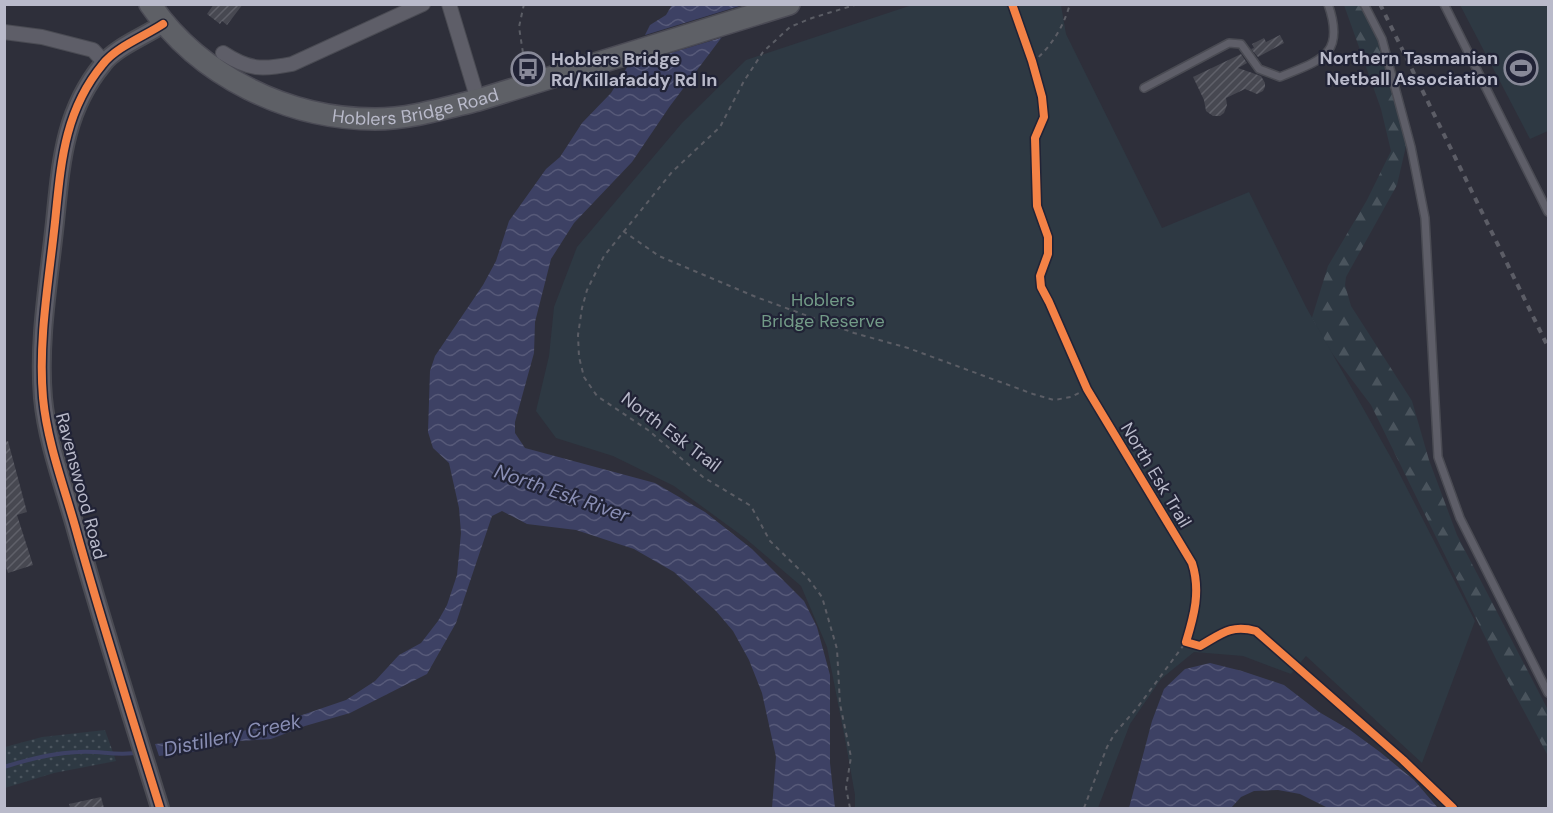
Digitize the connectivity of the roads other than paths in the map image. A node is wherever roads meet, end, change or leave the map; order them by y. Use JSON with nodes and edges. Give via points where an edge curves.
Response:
{"nodes":[{"id":1,"x":150,"y":4,"type":"edge"},
{"id":2,"x":423,"y":4,"type":"edge"},
{"id":3,"x":449,"y":4,"type":"edge"},
{"id":4,"x":789,"y":4,"type":"edge"},
{"id":5,"x":1328,"y":4,"type":"edge"},
{"id":6,"x":1364,"y":4,"type":"edge"},
{"id":7,"x":1444,"y":4,"type":"edge"},
{"id":8,"x":163,"y":24,"type":"junction"},
{"id":9,"x":4,"y":32,"type":"edge"},
{"id":10,"x":223,"y":53,"type":"dead end"},
{"id":11,"x":104,"y":62,"type":"junction"},
{"id":12,"x":1144,"y":88,"type":"dead end"},
{"id":13,"x":478,"y":100,"type":"junction"},
{"id":14,"x":1548,"y":212,"type":"edge"},
{"id":15,"x":1548,"y":693,"type":"edge"},
{"id":16,"x":160,"y":808,"type":"edge"}],
"edges":[{"from":1,"to":8,"type":"highway","name":"Hoblers Bridge Road"},
{"from":2,"to":10,"type":"street","via":[[292,64],[255,68],[237,63]]},
{"from":3,"to":13,"type":"street"},
{"from":4,"to":13,"type":"highway","name":"Hoblers Bridge Road"},
{"from":5,"to":12,"type":"lane","via":[[1334,42],[1316,62],[1280,77],[1259,69],[1241,44],[1229,43]]},
{"from":6,"to":15,"type":"lane","via":[[1382,39],[1425,218],[1438,457],[1460,518]]},
{"from":7,"to":14,"type":"lane"},
{"from":8,"to":11,"type":"street","name":"Ravenswood Road"},
{"from":8,"to":13,"type":"highway","name":"Hoblers Bridge Road","via":[[194,54],[241,85],[325,115],[383,118]]},
{"from":9,"to":11,"type":"street","via":[[93,50]]},
{"from":11,"to":16,"type":"street","name":"Ravenswood Road","via":[[81,98],[63,149],[42,380],[48,430]]}]}
